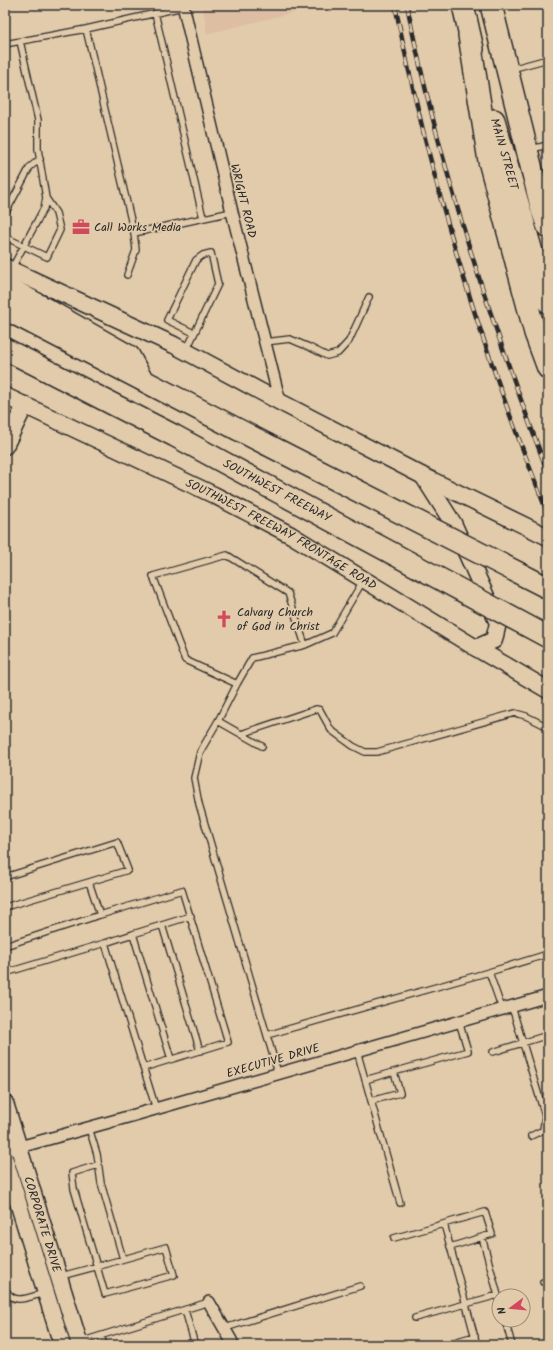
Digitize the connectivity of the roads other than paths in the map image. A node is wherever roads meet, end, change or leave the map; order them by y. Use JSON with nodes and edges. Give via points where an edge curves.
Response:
{"nodes":[{"id":1,"x":463,"y":5,"type":"edge"},
{"id":2,"x":491,"y":5,"type":"edge"},
{"id":3,"x":183,"y":6,"type":"edge"},
{"id":4,"x":155,"y":13,"type":"junction"},
{"id":5,"x":86,"y":29,"type":"junction"},
{"id":6,"x":469,"y":35,"type":"junction"},
{"id":7,"x":20,"y":41,"type":"junction"},
{"id":8,"x":5,"y":44,"type":"edge"},
{"id":9,"x":548,"y":59,"type":"edge"},
{"id":10,"x":507,"y":70,"type":"junction"},
{"id":11,"x":548,"y":144,"type":"edge"},
{"id":12,"x":528,"y":150,"type":"junction"},
{"id":13,"x":40,"y":159,"type":"junction"},
{"id":14,"x":46,"y":198,"type":"junction"},
{"id":15,"x":232,"y":212,"type":"junction"},
{"id":16,"x":5,"y":214,"type":"edge"},
{"id":17,"x":203,"y":218,"type":"junction"},
{"id":18,"x":546,"y":219,"type":"edge"},
{"id":19,"x":134,"y":233,"type":"junction"},
{"id":20,"x":5,"y":237,"type":"edge"},
{"id":21,"x":24,"y":246,"type":"junction"},
{"id":22,"x":7,"y":274,"type":"edge"},
{"id":23,"x":127,"y":275,"type":"dead end"},
{"id":24,"x":369,"y":296,"type":"dead end"},
{"id":25,"x":548,"y":302,"type":"edge"},
{"id":26,"x":5,"y":309,"type":"edge"},
{"id":27,"x":194,"y":333,"type":"junction"},
{"id":28,"x":265,"y":342,"type":"junction"},
{"id":29,"x":5,"y":349,"type":"edge"},
{"id":30,"x":186,"y":351,"type":"junction"},
{"id":31,"x":548,"y":368,"type":"edge"},
{"id":32,"x":142,"y":380,"type":"junction"},
{"id":33,"x":7,"y":401,"type":"edge"},
{"id":34,"x":280,"y":402,"type":"junction"},
{"id":35,"x":25,"y":405,"type":"junction"},
{"id":36,"x":5,"y":446,"type":"edge"},
{"id":37,"x":423,"y":476,"type":"junction"},
{"id":38,"x":548,"y":537,"type":"edge"},
{"id":39,"x":364,"y":580,"type":"junction"},
{"id":40,"x":548,"y":588,"type":"edge"},
{"id":41,"x":548,"y":637,"type":"edge"},
{"id":42,"x":305,"y":645,"type":"junction"},
{"id":43,"x":476,"y":648,"type":"junction"},
{"id":44,"x":237,"y":684,"type":"junction"},
{"id":45,"x":548,"y":690,"type":"edge"},
{"id":46,"x":218,"y":721,"type":"junction"},
{"id":47,"x":548,"y":727,"type":"edge"},
{"id":48,"x":241,"y":734,"type":"junction"},
{"id":49,"x":262,"y":746,"type":"dead end"},
{"id":50,"x":5,"y":877,"type":"edge"},
{"id":51,"x":89,"y":882,"type":"junction"},
{"id":52,"x":5,"y":907,"type":"edge"},
{"id":53,"x":100,"y":915,"type":"junction"},
{"id":54,"x":190,"y":916,"type":"junction"},
{"id":55,"x":162,"y":925,"type":"junction"},
{"id":56,"x":132,"y":934,"type":"junction"},
{"id":57,"x":105,"y":943,"type":"junction"},
{"id":58,"x":5,"y":946,"type":"edge"},
{"id":59,"x":548,"y":954,"type":"edge"},
{"id":60,"x":489,"y":972,"type":"junction"},
{"id":61,"x":5,"y":973,"type":"edge"},
{"id":62,"x":548,"y":996,"type":"edge"},
{"id":63,"x":507,"y":1008,"type":"junction"},
{"id":64,"x":459,"y":1022,"type":"junction"},
{"id":65,"x":267,"y":1035,"type":"junction"},
{"id":66,"x":548,"y":1035,"type":"edge"},
{"id":67,"x":523,"y":1042,"type":"junction"},
{"id":68,"x":200,"y":1051,"type":"junction"},
{"id":69,"x":357,"y":1051,"type":"junction"},
{"id":70,"x":493,"y":1052,"type":"dead end"},
{"id":71,"x":171,"y":1059,"type":"junction"},
{"id":72,"x":143,"y":1068,"type":"junction"},
{"id":73,"x":394,"y":1072,"type":"junction"},
{"id":74,"x":278,"y":1073,"type":"junction"},
{"id":75,"x":365,"y":1080,"type":"junction"},
{"id":76,"x":371,"y":1102,"type":"junction"},
{"id":77,"x":5,"y":1103,"type":"edge"},
{"id":78,"x":156,"y":1109,"type":"junction"},
{"id":79,"x":89,"y":1128,"type":"junction"},
{"id":80,"x":531,"y":1136,"type":"dead end"},
{"id":81,"x":12,"y":1149,"type":"edge"},
{"id":82,"x":5,"y":1160,"type":"edge"},
{"id":83,"x":98,"y":1165,"type":"junction"},
{"id":84,"x":400,"y":1203,"type":"dead end"},
{"id":85,"x":444,"y":1224,"type":"junction"},
{"id":86,"x":482,"y":1237,"type":"junction"},
{"id":87,"x":394,"y":1238,"type":"dead end"},
{"id":88,"x":450,"y":1247,"type":"junction"},
{"id":89,"x":123,"y":1259,"type":"junction"},
{"id":90,"x":97,"y":1266,"type":"junction"},
{"id":91,"x":59,"y":1277,"type":"junction"},
{"id":92,"x":360,"y":1286,"type":"dead end"},
{"id":93,"x":5,"y":1287,"type":"edge"},
{"id":94,"x":496,"y":1288,"type":"edge"},
{"id":95,"x":46,"y":1292,"type":"junction"},
{"id":96,"x":491,"y":1299,"type":"edge"},
{"id":97,"x":209,"y":1302,"type":"joint"},
{"id":98,"x":466,"y":1304,"type":"junction"},
{"id":99,"x":184,"y":1310,"type":"junction"},
{"id":100,"x":415,"y":1318,"type":"dead end"},
{"id":101,"x":225,"y":1328,"type":"junction"},
{"id":102,"x":507,"y":1328,"type":"edge"},
{"id":103,"x":101,"y":1336,"type":"junction"},
{"id":104,"x":475,"y":1336,"type":"junction"},
{"id":105,"x":79,"y":1344,"type":"edge"},
{"id":106,"x":62,"y":1345,"type":"edge"},
{"id":107,"x":104,"y":1345,"type":"edge"},
{"id":108,"x":195,"y":1345,"type":"edge"},
{"id":109,"x":233,"y":1345,"type":"edge"},
{"id":110,"x":444,"y":1345,"type":"edge"},
{"id":111,"x":478,"y":1345,"type":"edge"},
{"id":112,"x":512,"y":1345,"type":"edge"}],
"edges":[{"from":1,"to":6,"type":"highway","name":"MAIN STREET"},
{"from":2,"to":10,"type":"highway","name":"MAIN STREET"},
{"from":3,"to":4,"type":"lane"},
{"from":3,"to":15,"type":"street","name":"WRIGHT ROAD"},
{"from":4,"to":5,"type":"lane"},
{"from":4,"to":17,"type":"lane"},
{"from":5,"to":7,"type":"lane"},
{"from":5,"to":19,"type":"lane"},
{"from":6,"to":25,"type":"highway","name":"MAIN STREET","via":[[540,283]]},
{"from":6,"to":31,"type":"highway","via":[[489,161],[535,333]]},
{"from":7,"to":8,"type":"lane"},
{"from":7,"to":13,"type":"lane","via":[[38,120]]},
{"from":9,"to":10,"type":"lane"},
{"from":10,"to":12,"type":"highway","name":"MAIN STREET"},
{"from":11,"to":12,"type":"lane"},
{"from":12,"to":18,"type":"highway","name":"MAIN STREET"},
{"from":13,"to":14,"type":"lane"},
{"from":13,"to":16,"type":"lane","via":[[30,167]]},
{"from":14,"to":21,"type":"lane","via":[[44,208]]},
{"from":14,"to":21,"type":"lane","via":[[56,213],[60,230],[47,257]]},
{"from":15,"to":17,"type":"lane"},
{"from":15,"to":28,"type":"street","name":"WRIGHT ROAD"},
{"from":17,"to":19,"type":"lane"},
{"from":19,"to":23,"type":"lane","via":[[136,250]]},
{"from":20,"to":21,"type":"lane"},
{"from":21,"to":22,"type":"lane"},
{"from":22,"to":30,"type":"main road"},
{"from":22,"to":32,"type":"highway","via":[[129,356]]},
{"from":24,"to":28,"type":"lane","via":[[348,340],[338,353],[327,356],[290,339]]},
{"from":26,"to":32,"type":"highway"},
{"from":27,"to":27,"type":"lane","via":[[218,284],[211,254],[203,255],[196,260],[167,320]]},
{"from":27,"to":30,"type":"lane"},
{"from":28,"to":34,"type":"street","name":"WRIGHT ROAD"},
{"from":29,"to":41,"type":"highway","name":"SOUTHWEST FREEWAY","bridge":true,"via":[[176,436]]},
{"from":30,"to":34,"type":"main road"},
{"from":32,"to":40,"type":"highway","bridge":true},
{"from":33,"to":35,"type":"main road","name":"SOUTHWEST FREEWAY FRONTAGE ROAD"},
{"from":34,"to":37,"type":"main road"},
{"from":35,"to":36,"type":"main road"},
{"from":35,"to":39,"type":"main road","name":"SOUTHWEST FREEWAY FRONTAGE ROAD","via":[[214,495],[291,535]]},
{"from":37,"to":38,"type":"main road"},
{"from":37,"to":43,"type":"main road","via":[[453,523],[498,623],[494,640]]},
{"from":39,"to":42,"type":"lane","via":[[332,633]]},
{"from":39,"to":43,"type":"main road","name":"SOUTHWEST FREEWAY FRONTAGE ROAD"},
{"from":42,"to":44,"type":"lane","via":[[252,658]]},
{"from":42,"to":44,"type":"lane","via":[[288,593],[227,555],[153,576],[185,660]]},
{"from":43,"to":45,"type":"main road","name":"SOUTHWEST FREEWAY FRONTAGE ROAD"},
{"from":44,"to":46,"type":"lane"},
{"from":46,"to":48,"type":"lane"},
{"from":46,"to":65,"type":"lane","via":[[200,752],[194,778],[199,804]]},
{"from":47,"to":48,"type":"lane","via":[[515,713],[377,752],[365,752],[332,730],[320,710],[316,709]]},
{"from":48,"to":49,"type":"lane"},
{"from":50,"to":51,"type":"lane","via":[[117,842],[128,870]]},
{"from":51,"to":52,"type":"lane"},
{"from":51,"to":53,"type":"lane"},
{"from":53,"to":54,"type":"lane","via":[[182,890]]},
{"from":53,"to":58,"type":"lane"},
{"from":54,"to":55,"type":"lane"},
{"from":54,"to":68,"type":"lane","via":[[228,1042]]},
{"from":55,"to":56,"type":"lane"},
{"from":55,"to":68,"type":"lane"},
{"from":56,"to":57,"type":"lane"},
{"from":56,"to":71,"type":"lane"},
{"from":57,"to":61,"type":"lane"},
{"from":57,"to":72,"type":"lane"},
{"from":59,"to":60,"type":"lane"},
{"from":60,"to":63,"type":"lane"},
{"from":60,"to":65,"type":"lane"},
{"from":62,"to":63,"type":"street","name":"EXECUTIVE DRIVE"},
{"from":63,"to":64,"type":"street","name":"EXECUTIVE DRIVE"},
{"from":63,"to":67,"type":"lane"},
{"from":64,"to":69,"type":"street","name":"EXECUTIVE DRIVE"},
{"from":64,"to":73,"type":"lane","via":[[468,1051]]},
{"from":65,"to":74,"type":"lane"},
{"from":66,"to":67,"type":"lane"},
{"from":67,"to":70,"type":"lane"},
{"from":67,"to":80,"type":"lane","via":[[545,1116],[543,1130]]},
{"from":68,"to":71,"type":"lane"},
{"from":69,"to":74,"type":"street","name":"EXECUTIVE DRIVE"},
{"from":69,"to":75,"type":"lane"},
{"from":71,"to":72,"type":"lane"},
{"from":72,"to":78,"type":"lane"},
{"from":73,"to":75,"type":"lane"},
{"from":73,"to":76,"type":"lane","via":[[400,1093]]},
{"from":74,"to":78,"type":"street","name":"EXECUTIVE DRIVE"},
{"from":75,"to":76,"type":"lane"},
{"from":76,"to":84,"type":"lane"},
{"from":77,"to":81,"type":"main road","name":"CORPORATE DRIVE"},
{"from":78,"to":79,"type":"street","name":"EXECUTIVE DRIVE"},
{"from":79,"to":81,"type":"street","name":"EXECUTIVE DRIVE"},
{"from":79,"to":83,"type":"lane"},
{"from":81,"to":91,"type":"main road","name":"CORPORATE DRIVE"},
{"from":82,"to":95,"type":"main road","name":"CORPORATE DRIVE"},
{"from":83,"to":89,"type":"lane"},
{"from":83,"to":90,"type":"lane","via":[[72,1173],[74,1189]]},
{"from":85,"to":86,"type":"lane","via":[[485,1212],[492,1234]]},
{"from":85,"to":87,"type":"lane"},
{"from":85,"to":88,"type":"lane"},
{"from":86,"to":88,"type":"lane"},
{"from":86,"to":94,"type":"lane"},
{"from":88,"to":98,"type":"lane"},
{"from":89,"to":90,"type":"lane"},
{"from":89,"to":90,"type":"lane","via":[[166,1247],[174,1275],[105,1294]]},
{"from":90,"to":91,"type":"lane"},
{"from":91,"to":105,"type":"main road","name":"CORPORATE DRIVE"},
{"from":92,"to":101,"type":"lane"},
{"from":93,"to":95,"type":"lane","via":[[11,1298],[16,1300]]},
{"from":95,"to":106,"type":"main road","name":"CORPORATE DRIVE"},
{"from":96,"to":98,"type":"lane"},
{"from":97,"to":99,"type":"lane"},
{"from":97,"to":101,"type":"street"},
{"from":98,"to":100,"type":"lane"},
{"from":98,"to":104,"type":"lane"},
{"from":99,"to":103,"type":"lane"},
{"from":99,"to":108,"type":"lane"},
{"from":101,"to":109,"type":"street"},
{"from":102,"to":112,"type":"lane"},
{"from":103,"to":105,"type":"lane"},
{"from":103,"to":107,"type":"lane"},
{"from":104,"to":110,"type":"lane"},
{"from":104,"to":111,"type":"lane"}]}
